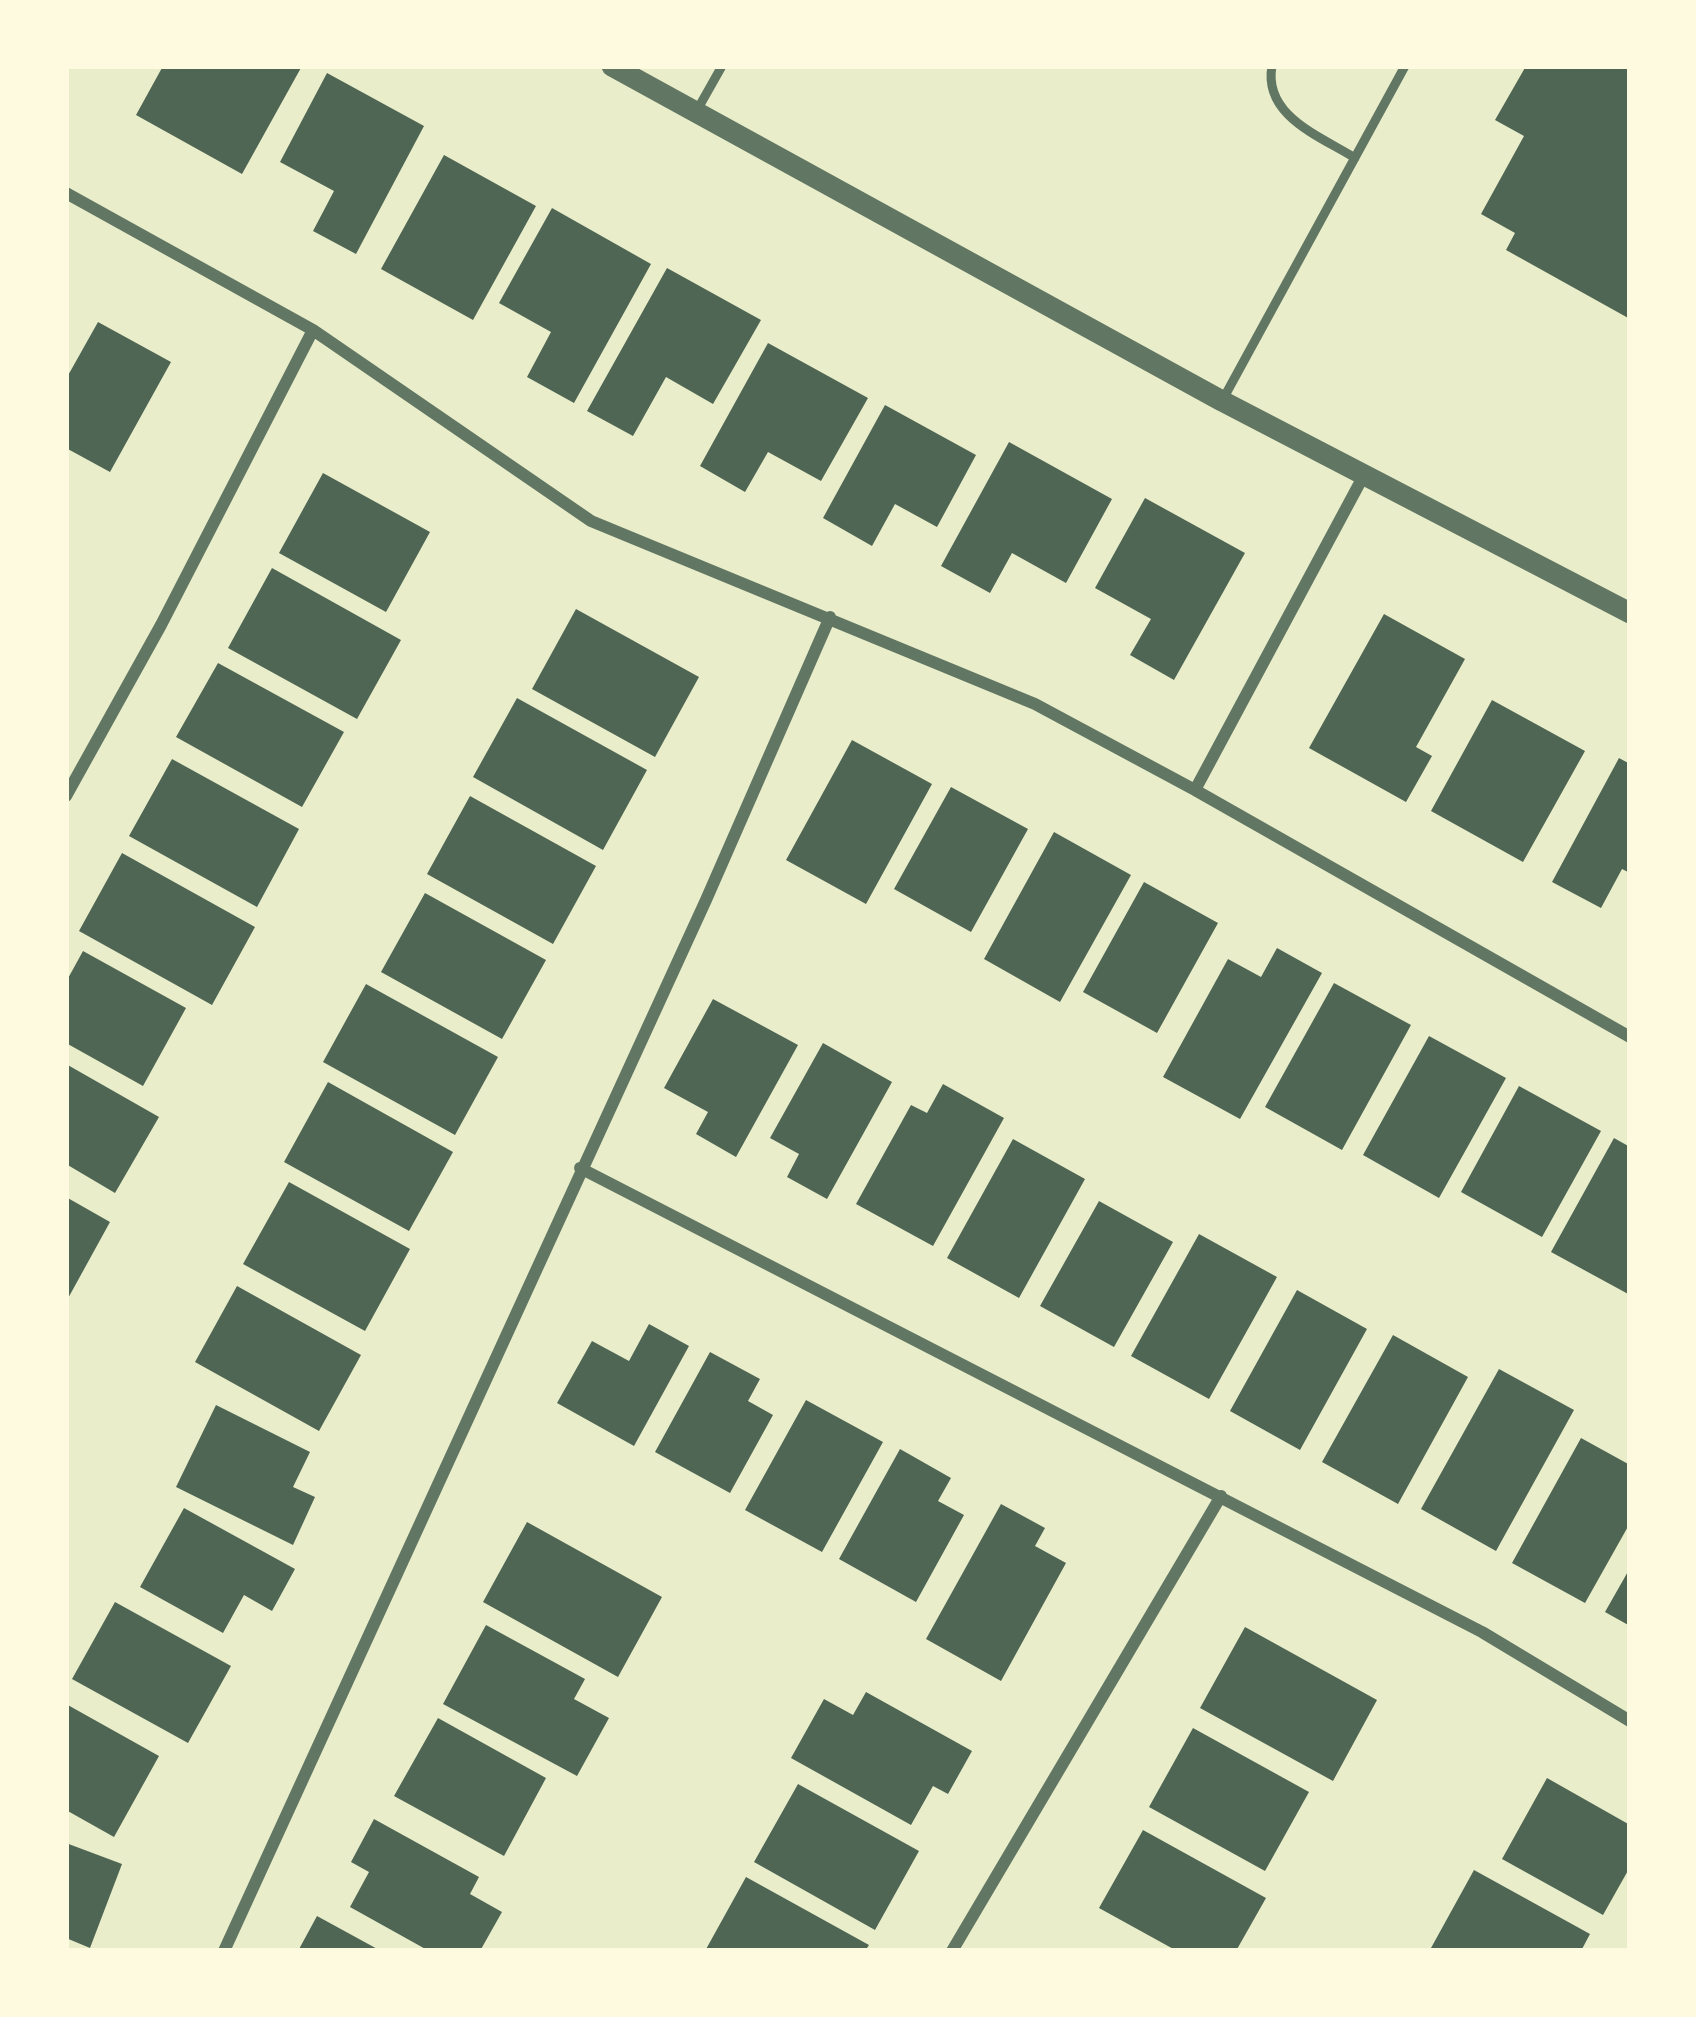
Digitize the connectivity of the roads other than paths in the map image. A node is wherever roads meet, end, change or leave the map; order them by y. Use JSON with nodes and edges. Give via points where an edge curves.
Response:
{"nodes":[{"id":1,"x":722,"y":66,"type":"edge"},
{"id":2,"x":1272,"y":66,"type":"edge"},
{"id":3,"x":1406,"y":66,"type":"edge"},
{"id":4,"x":618,"y":67,"type":"edge"},
{"id":5,"x":696,"y":112,"type":"junction"},
{"id":6,"x":1355,"y":158,"type":"junction"},
{"id":7,"x":66,"y":193,"type":"edge"},
{"id":8,"x":313,"y":330,"type":"junction"},
{"id":9,"x":1222,"y":401,"type":"junction"},
{"id":10,"x":1364,"y":475,"type":"junction"},
{"id":11,"x":1630,"y":613,"type":"edge"},
{"id":12,"x":830,"y":617,"type":"junction"},
{"id":13,"x":1195,"y":790,"type":"junction"},
{"id":14,"x":66,"y":796,"type":"edge"},
{"id":15,"x":1630,"y":1037,"type":"edge"},
{"id":16,"x":580,"y":1168,"type":"junction"},
{"id":17,"x":1221,"y":1496,"type":"junction"},
{"id":18,"x":1630,"y":1721,"type":"edge"},
{"id":19,"x":224,"y":1951,"type":"edge"},
{"id":20,"x":952,"y":1951,"type":"edge"}],
"edges":[{"from":1,"to":5,"type":"lane"},
{"from":2,"to":6,"type":"lane","via":[[1269,81],[1282,113]]},
{"from":3,"to":6,"type":"lane"},
{"from":4,"to":5,"type":"street"},
{"from":5,"to":9,"type":"street"},
{"from":6,"to":9,"type":"lane"},
{"from":7,"to":8,"type":"street"},
{"from":8,"to":12,"type":"street","via":[[591,520]]},
{"from":8,"to":14,"type":"street"},
{"from":9,"to":10,"type":"street"},
{"from":10,"to":11,"type":"street"},
{"from":10,"to":13,"type":"street"},
{"from":12,"to":13,"type":"street","via":[[1035,704]]},
{"from":12,"to":16,"type":"street"},
{"from":13,"to":15,"type":"street"},
{"from":16,"to":17,"type":"street"},
{"from":16,"to":19,"type":"street"},
{"from":17,"to":18,"type":"street","via":[[1482,1632]]},
{"from":17,"to":20,"type":"street"}]}
